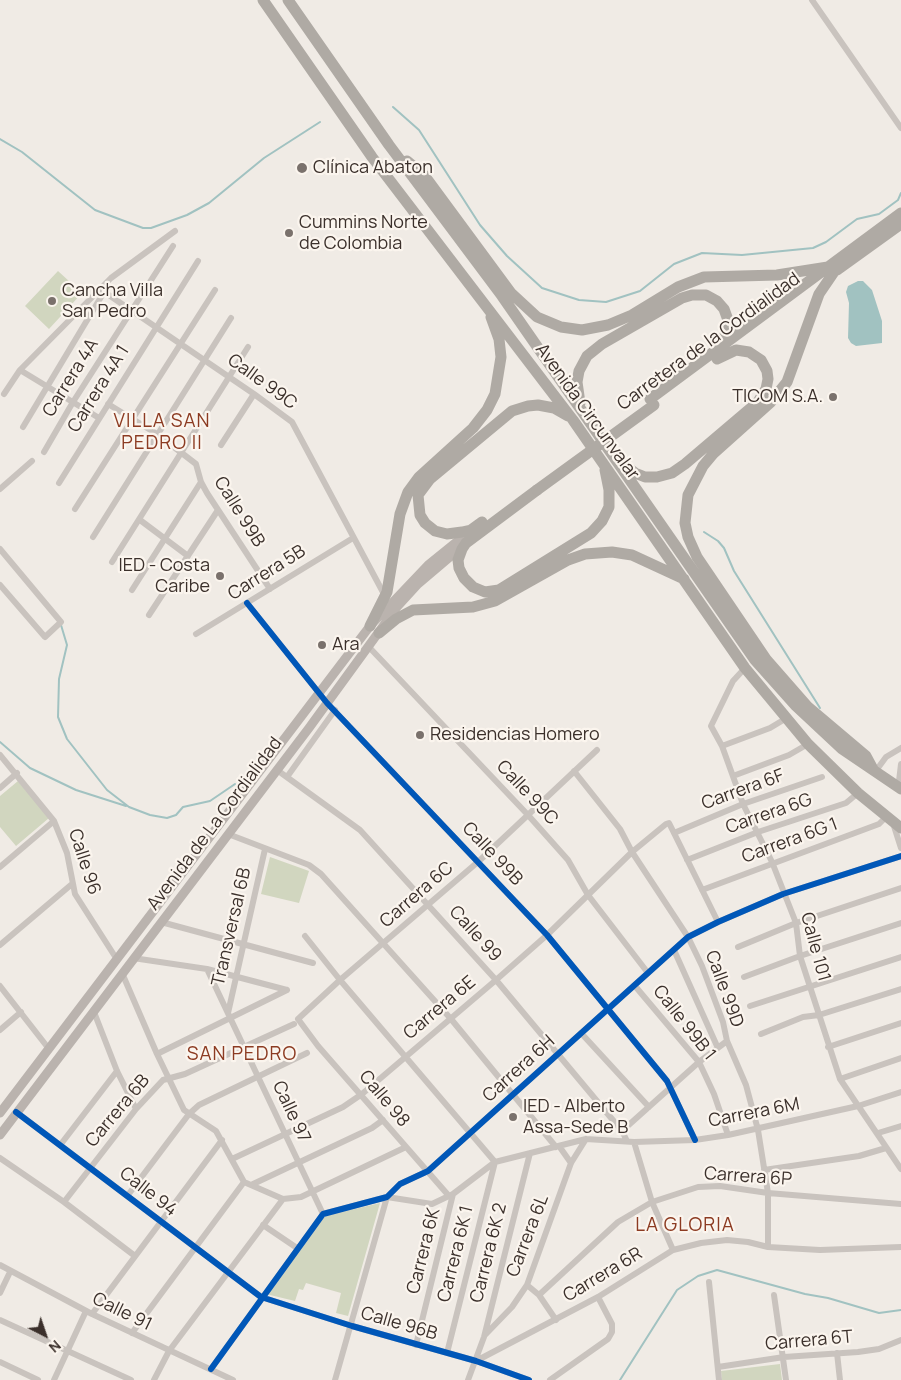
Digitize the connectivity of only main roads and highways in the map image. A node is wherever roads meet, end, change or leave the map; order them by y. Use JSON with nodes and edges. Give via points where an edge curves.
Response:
{"nodes":[{"id":1,"x":263,"y":0,"type":"edge"},
{"id":2,"x":288,"y":0,"type":"edge"},
{"id":3,"x":389,"y":145,"type":"junction"},
{"id":4,"x":901,"y":213,"type":"edge"},
{"id":5,"x":901,"y":224,"type":"edge"},
{"id":6,"x":831,"y":269,"type":"junction"},
{"id":7,"x":486,"y":304,"type":"junction"},
{"id":8,"x":715,"y":356,"type":"junction"},
{"id":9,"x":586,"y":416,"type":"junction"},
{"id":10,"x":574,"y":420,"type":"junction"},
{"id":11,"x":612,"y":453,"type":"junction"},
{"id":12,"x":601,"y":459,"type":"junction"},
{"id":13,"x":535,"y":487,"type":"junction"},
{"id":14,"x":471,"y":530,"type":"junction"},
{"id":15,"x":466,"y":543,"type":"junction"},
{"id":16,"x":688,"y":565,"type":"junction"},
{"id":17,"x":684,"y":579,"type":"junction"},
{"id":18,"x":718,"y":588,"type":"junction"},
{"id":19,"x":727,"y":622,"type":"junction"},
{"id":20,"x":374,"y":629,"type":"junction"},
{"id":21,"x":874,"y":771,"type":"junction"},
{"id":22,"x":901,"y":788,"type":"edge"},
{"id":23,"x":893,"y":822,"type":"edge"},
{"id":24,"x":0,"y":1114,"type":"edge"},
{"id":25,"x":0,"y":1135,"type":"edge"}],
"edges":[{"from":1,"to":7,"type":"highway","name":"Avenida Circunvalar","via":[[372,157]]},
{"from":2,"to":3,"type":"highway","name":"Avenida Circunvalar"},
{"from":3,"to":6,"type":"highway","via":[[424,175],[511,293],[537,316],[561,327],[582,330],[608,326],[678,287],[704,277],[777,275]]},
{"from":3,"to":9,"type":"highway","name":"Avenida Circunvalar","via":[[502,296]]},
{"from":4,"to":6,"type":"highway","name":"Carretera de la Cordialidad"},
{"from":5,"to":6,"type":"highway","name":"Carretera de la Cordialidad"},
{"from":6,"to":8,"type":"highway","name":"Carretera de la Cordialidad"},
{"from":6,"to":18,"type":"highway","via":[[784,388],[710,457],[690,490],[684,516],[686,532],[697,557]]},
{"from":7,"to":10,"type":"highway","name":"Avenida Circunvalar"},
{"from":7,"to":20,"type":"highway","via":[[501,352],[495,394],[473,428],[419,477],[408,492],[400,514],[385,596]]},
{"from":8,"to":9,"type":"highway","via":[[728,329],[724,309],[706,295],[682,298],[587,356],[579,371],[577,386]]},
{"from":8,"to":11,"type":"highway","via":[[736,350],[749,352],[760,360],[768,379],[758,402],[681,468],[667,475],[640,476]]},
{"from":8,"to":13,"type":"highway","name":"Carretera de la Cordialidad"},
{"from":9,"to":11,"type":"highway","name":"Avenida Circunvalar"},
{"from":10,"to":12,"type":"highway","name":"Avenida Circunvalar"},
{"from":10,"to":14,"type":"highway","via":[[543,406],[517,409],[501,418],[426,482],[417,500],[425,523],[435,531],[447,534]]},
{"from":11,"to":16,"type":"highway","name":"Avenida Circunvalar"},
{"from":12,"to":15,"type":"highway","via":[[609,490],[609,507],[599,525],[583,539],[504,587],[489,592],[473,587],[461,574],[458,560]]},
{"from":12,"to":17,"type":"highway","name":"Avenida Circunvalar"},
{"from":13,"to":14,"type":"highway","name":"Carretera de la Cordialidad"},
{"from":13,"to":15,"type":"highway","name":"Carretera de la Cordialidad"},
{"from":14,"to":20,"type":"main road","name":"Avenida de La Cordialidad","via":[[428,565]]},
{"from":15,"to":20,"type":"main road","name":"Avenida de La Cordialidad","via":[[418,584]]},
{"from":16,"to":18,"type":"highway"},
{"from":16,"to":19,"type":"highway","name":"Avenida Circunvalar"},
{"from":17,"to":20,"type":"highway","via":[[632,555],[612,552],[585,554],[568,560],[495,601],[473,606],[413,610]]},
{"from":17,"to":23,"type":"highway","name":"Avenida Circunvalar","via":[[745,668],[786,719],[858,793]]},
{"from":18,"to":19,"type":"highway"},
{"from":18,"to":21,"type":"highway","via":[[787,684],[808,707],[866,756]]},
{"from":19,"to":21,"type":"highway","name":"Avenida Circunvalar","via":[[796,706],[842,749]]},
{"from":20,"to":24,"type":"main road","name":"Avenida de La Cordialidad","via":[[319,693]]},
{"from":20,"to":25,"type":"main road","name":"Avenida de La Cordialidad","via":[[368,646],[327,703]]},
{"from":21,"to":22,"type":"highway","name":"Avenida Circunvalar"}]}
